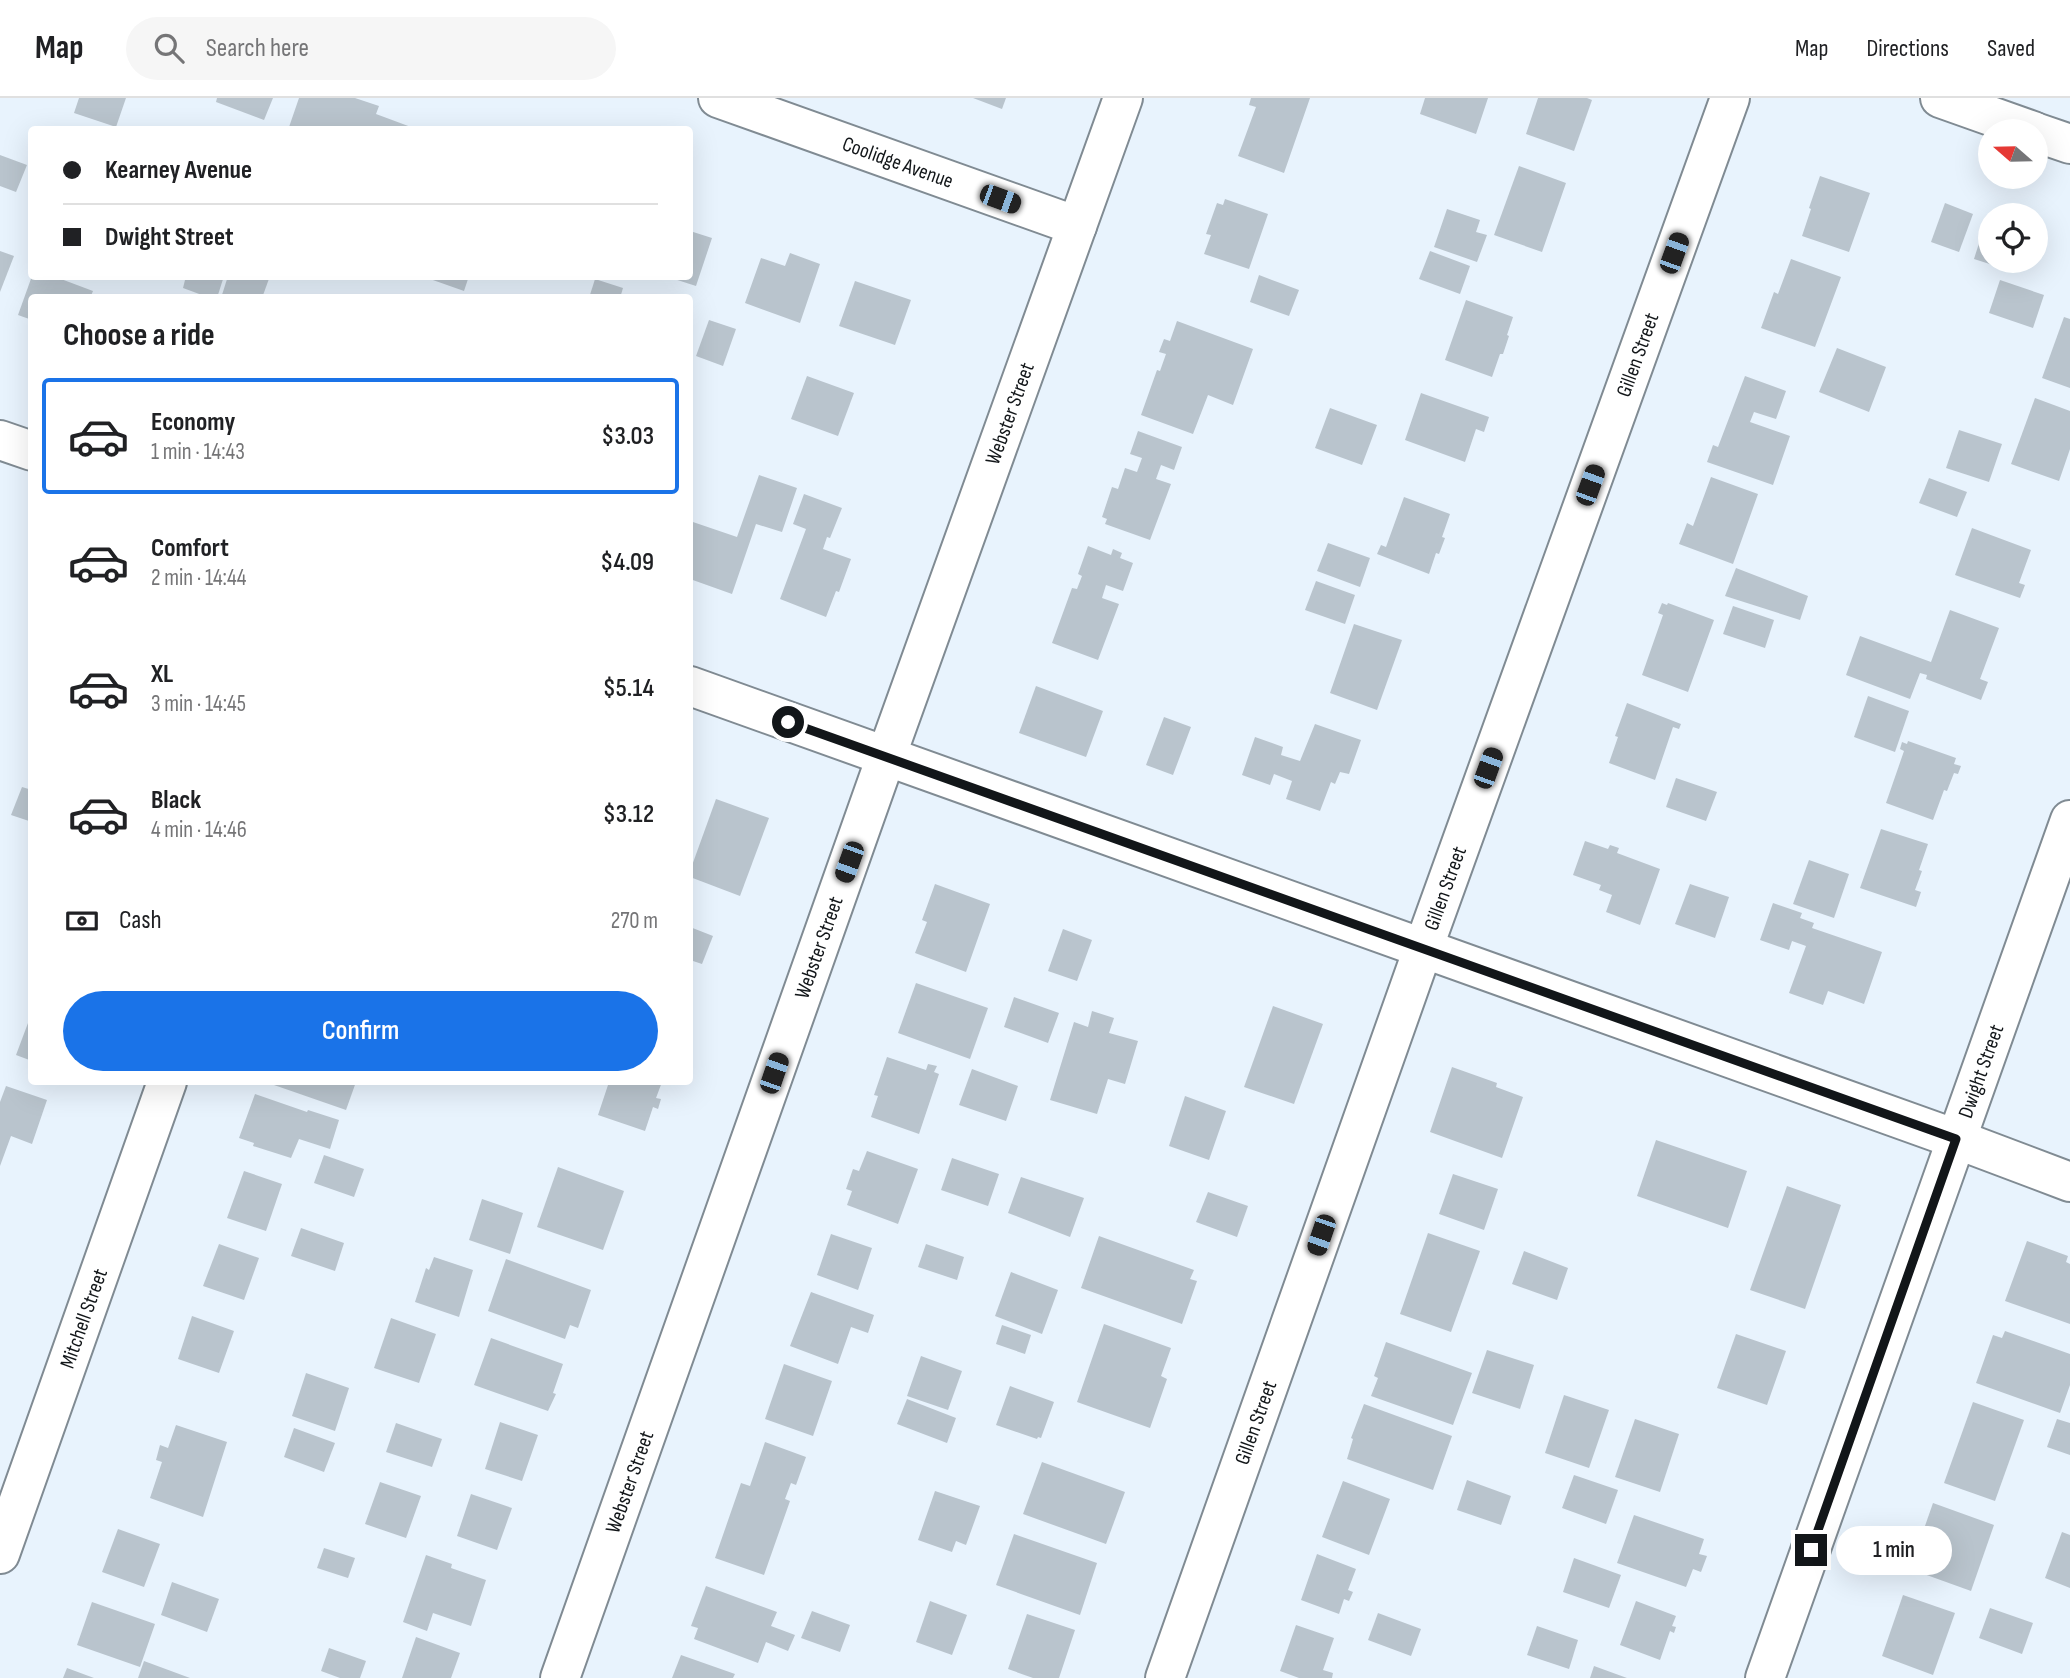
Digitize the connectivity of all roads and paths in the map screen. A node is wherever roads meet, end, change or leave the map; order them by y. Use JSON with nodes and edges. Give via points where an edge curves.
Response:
{"nodes":[{"id":1,"x":718,"y":98,"type":"edge"},
{"id":2,"x":1123,"y":98,"type":"edge"},
{"id":3,"x":1730,"y":98,"type":"edge"},
{"id":4,"x":1940,"y":98,"type":"edge"},
{"id":5,"x":1998,"y":119,"type":"edge"},
{"id":6,"x":2048,"y":137,"type":"edge"},
{"id":7,"x":2070,"y":145,"type":"edge"},
{"id":8,"x":1077,"y":226,"type":"junction"},
{"id":9,"x":0,"y":440,"type":"edge"},
{"id":10,"x":28,"y":450,"type":"edge"},
{"id":11,"x":693,"y":688,"type":"edge"},
{"id":12,"x":886,"y":757,"type":"junction"},
{"id":13,"x":2070,"y":820,"type":"edge"},
{"id":14,"x":1423,"y":949,"type":"junction"},
{"id":15,"x":166,"y":1085,"type":"edge"},
{"id":16,"x":1956,"y":1139,"type":"junction"},
{"id":17,"x":2070,"y":1182,"type":"edge"},
{"id":18,"x":0,"y":1554,"type":"edge"},
{"id":19,"x":560,"y":1678,"type":"edge"},
{"id":20,"x":1165,"y":1678,"type":"edge"},
{"id":21,"x":1765,"y":1678,"type":"edge"}],
"edges":[{"from":1,"to":8,"type":"street","name":"Coolidge Avenue"},
{"from":2,"to":8,"type":"street","name":"Webster Street"},
{"from":3,"to":14,"type":"street","name":"Gillen Street"},
{"from":4,"to":5,"type":"street"},
{"from":6,"to":7,"type":"street"},
{"from":8,"to":12,"type":"street","name":"Webster Street"},
{"from":9,"to":10,"type":"street"},
{"from":11,"to":12,"type":"street"},
{"from":12,"to":14,"type":"street"},
{"from":12,"to":19,"type":"street","name":"Webster Street"},
{"from":13,"to":16,"type":"street","name":"Dwight Street"},
{"from":14,"to":16,"type":"street"},
{"from":14,"to":20,"type":"street","name":"Gillen Street"},
{"from":15,"to":18,"type":"street","name":"Mitchell Street"},
{"from":16,"to":17,"type":"street"},
{"from":16,"to":21,"type":"street","name":"Dwight Street"}]}
